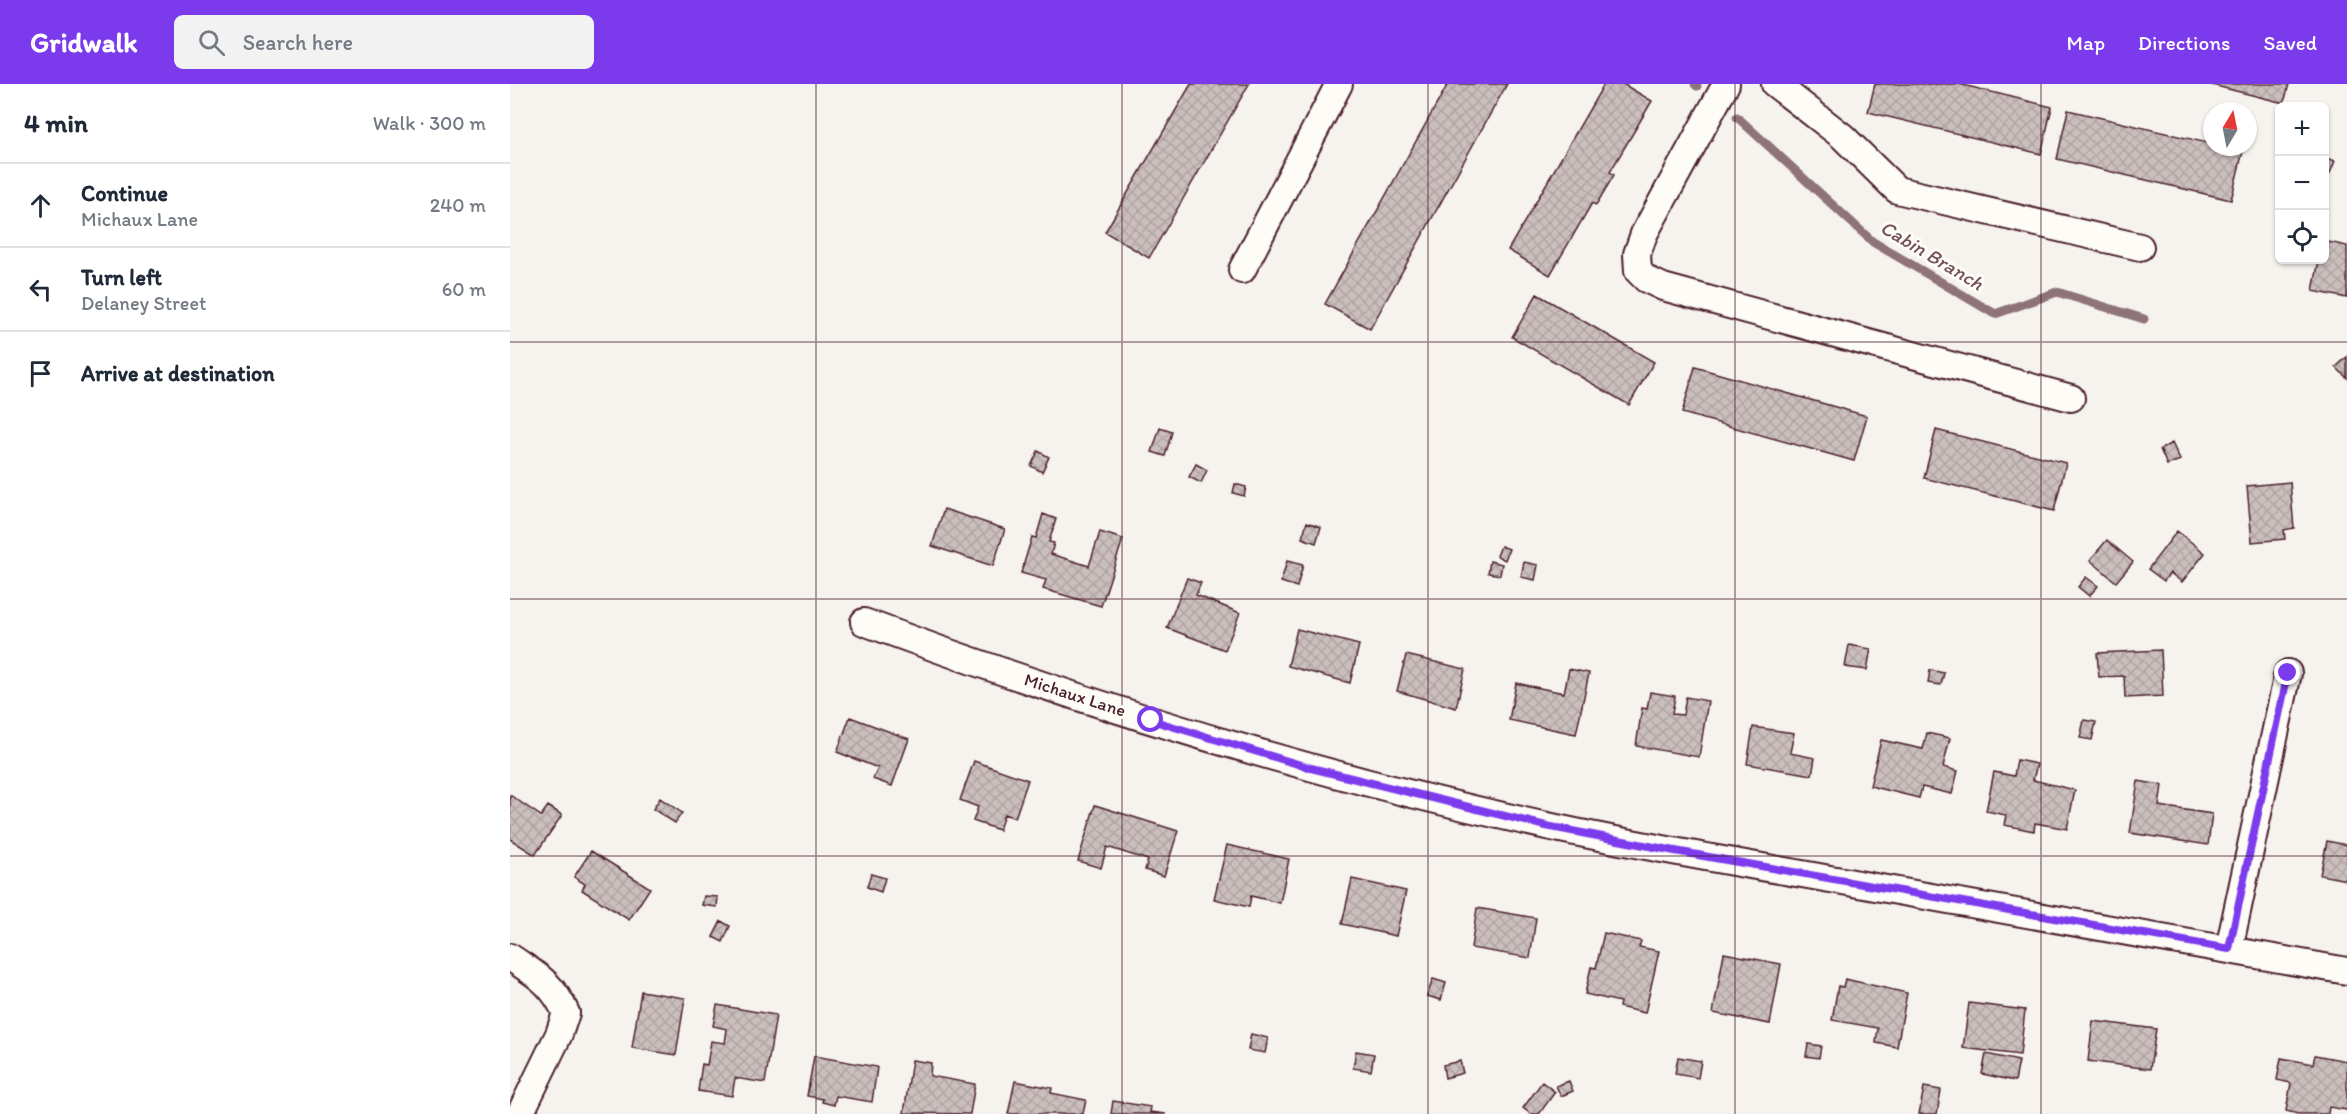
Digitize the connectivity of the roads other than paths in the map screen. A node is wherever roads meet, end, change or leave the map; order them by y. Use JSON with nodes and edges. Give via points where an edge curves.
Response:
{"nodes":[{"id":1,"x":1339,"y":84,"type":"edge"},
{"id":2,"x":1726,"y":84,"type":"edge"},
{"id":3,"x":1775,"y":84,"type":"edge"},
{"id":4,"x":2140,"y":248,"type":"dead end"},
{"id":5,"x":1242,"y":270,"type":"dead end"},
{"id":6,"x":2071,"y":398,"type":"dead end"},
{"id":7,"x":864,"y":622,"type":"dead end"},
{"id":8,"x":2288,"y":673,"type":"dead end"},
{"id":9,"x":2229,"y":949,"type":"junction"},
{"id":10,"x":510,"y":957,"type":"edge"},
{"id":11,"x":2347,"y":971,"type":"edge"},
{"id":12,"x":520,"y":1114,"type":"edge"}],
"edges":[{"from":1,"to":5,"type":"street"},
{"from":2,"to":6,"type":"street","via":[[1644,234],[1637,254],[1638,271],[1646,279],[1663,287]]},
{"from":3,"to":4,"type":"street","via":[[1842,136],[1897,190]]},
{"from":7,"to":9,"type":"street","name":"Michaux Lane","via":[[982,666],[1185,731],[1311,768],[1546,826]]},
{"from":8,"to":9,"type":"street"},
{"from":9,"to":11,"type":"street","name":"Michaux Lane"},
{"from":10,"to":12,"type":"street","via":[[546,982],[558,995],[566,1013]]}]}
